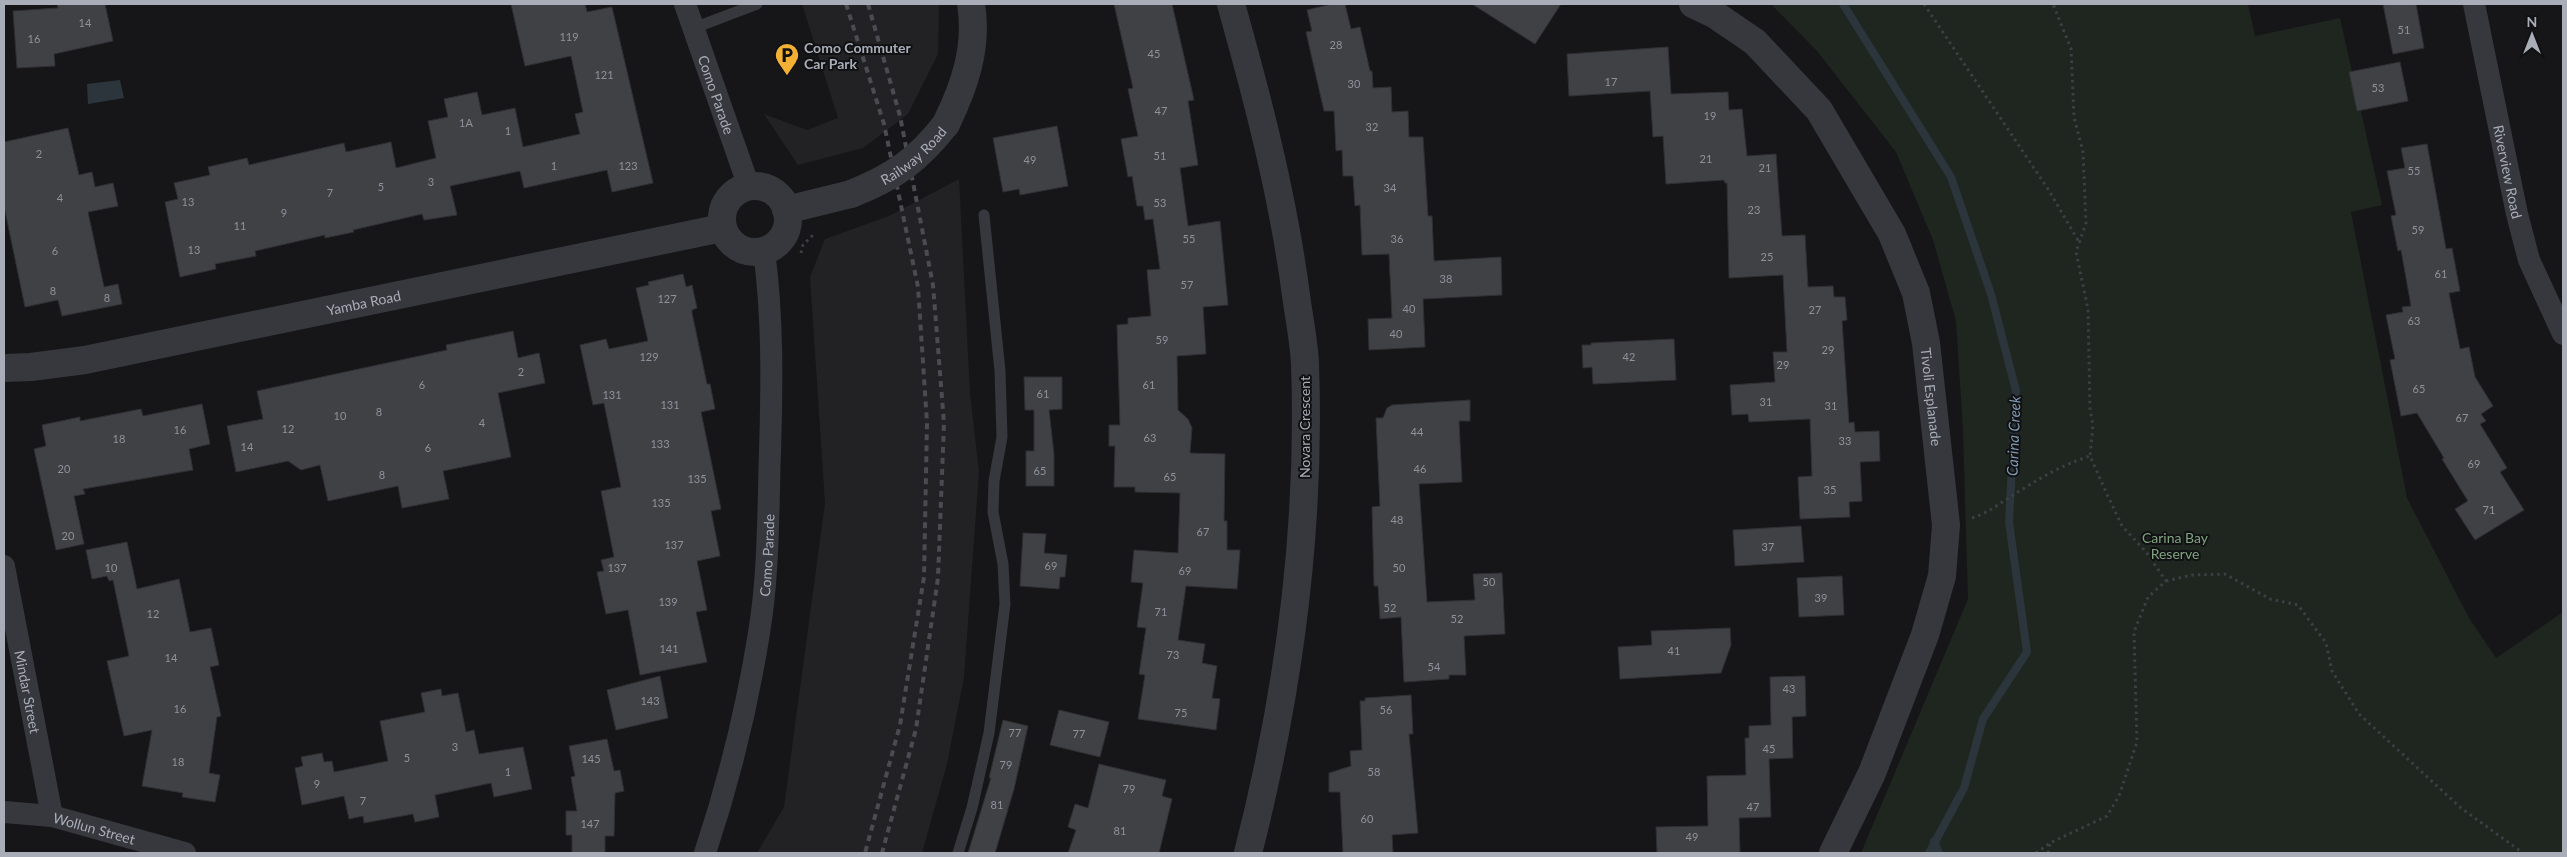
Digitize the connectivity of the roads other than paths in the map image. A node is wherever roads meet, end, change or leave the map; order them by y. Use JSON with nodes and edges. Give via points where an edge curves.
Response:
{"nodes":[{"id":1,"x":685,"y":4,"type":"edge"},
{"id":2,"x":757,"y":4,"type":"edge"},
{"id":3,"x":971,"y":4,"type":"edge"},
{"id":4,"x":1232,"y":4,"type":"edge"},
{"id":5,"x":1693,"y":4,"type":"edge"},
{"id":6,"x":2474,"y":4,"type":"edge"},
{"id":7,"x":694,"y":28,"type":"junction"},
{"id":8,"x":749,"y":187,"type":"junction"},
{"id":9,"x":786,"y":210,"type":"junction"},
{"id":10,"x":984,"y":215,"type":"dead end"},
{"id":11,"x":722,"y":228,"type":"junction"},
{"id":12,"x":764,"y":251,"type":"junction"},
{"id":13,"x":2563,"y":334,"type":"edge"},
{"id":14,"x":4,"y":368,"type":"edge"},
{"id":15,"x":4,"y":566,"type":"edge"},
{"id":16,"x":4,"y":812,"type":"edge"},
{"id":17,"x":52,"y":816,"type":"junction"},
{"id":18,"x":185,"y":853,"type":"edge"},
{"id":19,"x":705,"y":853,"type":"edge"},
{"id":20,"x":958,"y":853,"type":"edge"},
{"id":21,"x":1248,"y":853,"type":"edge"},
{"id":22,"x":1833,"y":853,"type":"edge"}],
"edges":[{"from":1,"to":7,"type":"street","name":"Como Parade"},
{"from":2,"to":7,"type":"lane"},
{"from":3,"to":9,"type":"street","name":"Railway Road","bridge":true,"via":[[974,35],[970,66],[946,124],[928,147],[904,168],[881,182],[851,194]]},
{"from":4,"to":21,"type":"street","name":"Novara Crescent","via":[[1262,113],[1289,238],[1305,362],[1304,525],[1296,612],[1270,768]]},
{"from":5,"to":22,"type":"street","name":"Tivoli Esplanade","via":[[1755,42],[1819,110],[1892,234],[1916,293],[1926,342],[1946,525],[1942,576],[1926,635],[1872,773]]},
{"from":6,"to":13,"type":"street","name":"Riverview Road","via":[[2529,260]]},
{"from":7,"to":8,"type":"street","name":"Como Parade"},
{"from":8,"to":9,"type":"street","via":[[768,189],[782,201]]},
{"from":8,"to":11,"type":"street","via":[[730,197],[724,206]]},
{"from":9,"to":12,"type":"street","via":[[788,220],[783,235],[773,247]]},
{"from":10,"to":20,"type":"lane","via":[[1000,371],[1002,437],[994,481],[993,512],[1003,564],[1005,604],[989,733]]},
{"from":11,"to":12,"type":"street","via":[[727,238],[743,250]]},
{"from":11,"to":14,"type":"street","name":"Yamba Road","via":[[85,360]]},
{"from":12,"to":19,"type":"street","name":"Como Parade","via":[[772,374],[768,539],[760,631],[745,712],[725,792]]},
{"from":15,"to":17,"type":"street","name":"Mindar Street"},
{"from":16,"to":17,"type":"street","name":"Wollun Street"},
{"from":17,"to":18,"type":"street","name":"Wollun Street"}]}
